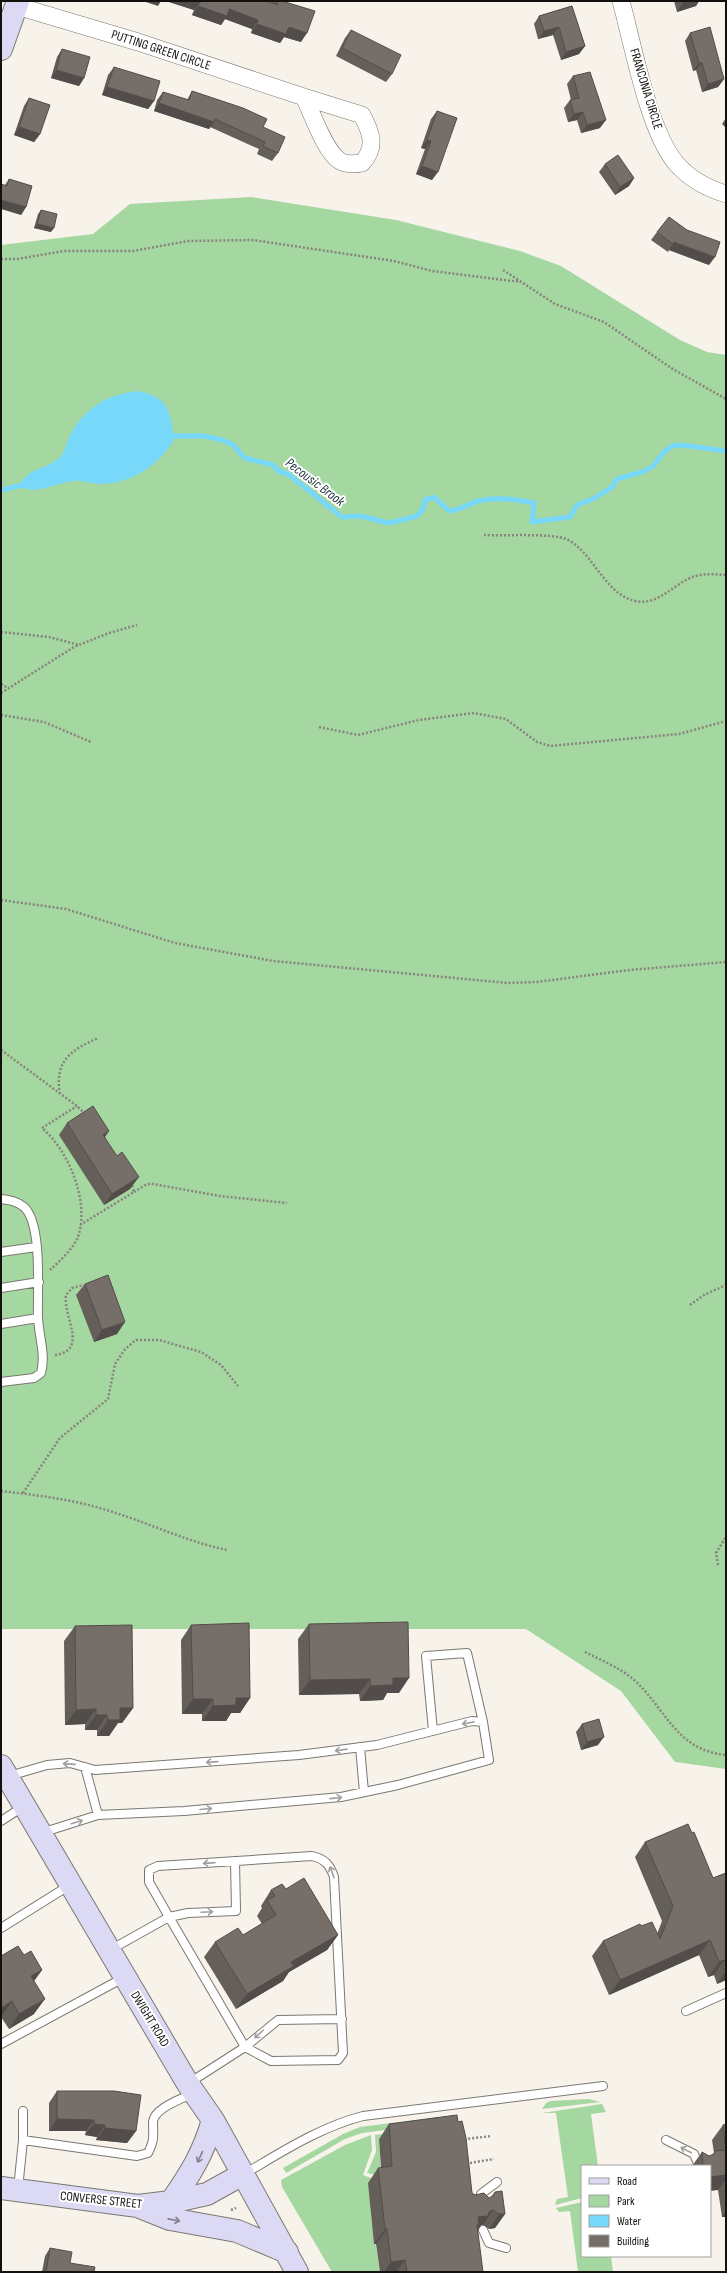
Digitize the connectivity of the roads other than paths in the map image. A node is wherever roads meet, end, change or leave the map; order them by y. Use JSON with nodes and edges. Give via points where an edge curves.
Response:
{"nodes":[{"id":1,"x":621,"y":1,"type":"edge"},
{"id":2,"x":18,"y":4,"type":"edge"},
{"id":3,"x":1,"y":49,"type":"edge"},
{"id":4,"x":304,"y":97,"type":"dead end"},
{"id":5,"x":726,"y":194,"type":"edge"},
{"id":6,"x":1,"y":1199,"type":"edge"},
{"id":7,"x":36,"y":1247,"type":"junction"},
{"id":8,"x":1,"y":1252,"type":"edge"},
{"id":9,"x":39,"y":1282,"type":"junction"},
{"id":10,"x":1,"y":1288,"type":"edge"},
{"id":11,"x":38,"y":1318,"type":"junction"},
{"id":12,"x":1,"y":1324,"type":"edge"},
{"id":13,"x":1,"y":1382,"type":"edge"},
{"id":14,"x":483,"y":1722,"type":"junction"},
{"id":15,"x":434,"y":1731,"type":"junction"},
{"id":16,"x":360,"y":1747,"type":"junction"},
{"id":17,"x":85,"y":1767,"type":"junction"},
{"id":18,"x":4,"y":1771,"type":"edge"},
{"id":19,"x":364,"y":1792,"type":"junction"},
{"id":20,"x":24,"y":1806,"type":"junction"},
{"id":21,"x":98,"y":1815,"type":"junction"},
{"id":22,"x":1,"y":1821,"type":"edge"},
{"id":23,"x":40,"y":1833,"type":"junction"},
{"id":24,"x":235,"y":1861,"type":"junction"},
{"id":25,"x":70,"y":1885,"type":"junction"},
{"id":26,"x":169,"y":1917,"type":"junction"},
{"id":27,"x":1,"y":1928,"type":"edge"},
{"id":28,"x":109,"y":1951,"type":"junction"},
{"id":29,"x":125,"y":1977,"type":"junction"},
{"id":30,"x":726,"y":1993,"type":"edge"},
{"id":31,"x":686,"y":2011,"type":"dead end"},
{"id":32,"x":342,"y":2019,"type":"junction"},
{"id":33,"x":1,"y":2044,"type":"edge"},
{"id":34,"x":245,"y":2047,"type":"junction"},
{"id":35,"x":603,"y":2086,"type":"dead end"},
{"id":36,"x":191,"y":2088,"type":"junction"},
{"id":37,"x":23,"y":2111,"type":"dead end"},
{"id":38,"x":213,"y":2120,"type":"junction"},
{"id":39,"x":23,"y":2140,"type":"junction"},
{"id":40,"x":666,"y":2140,"type":"dead end"},
{"id":41,"x":699,"y":2165,"type":"edge"},
{"id":42,"x":243,"y":2174,"type":"junction"},
{"id":43,"x":497,"y":2182,"type":"dead end"},
{"id":44,"x":10,"y":2189,"type":"edge"},
{"id":45,"x":171,"y":2202,"type":"junction"},
{"id":46,"x":138,"y":2206,"type":"junction"},
{"id":47,"x":479,"y":2207,"type":"edge"},
{"id":48,"x":483,"y":2230,"type":"edge"},
{"id":49,"x":506,"y":2248,"type":"dead end"},
{"id":50,"x":287,"y":2252,"type":"junction"},
{"id":51,"x":298,"y":2272,"type":"edge"}],
"edges":[{"from":1,"to":5,"type":"street","name":"FRANCONIA CIRCLE","via":[[654,122],[670,154],[696,181]]},
{"from":2,"to":3,"type":"main road"},
{"from":2,"to":4,"type":"street","name":"PUTTING GREEN CIRCLE"},
{"from":6,"to":7,"type":"lane","via":[[13,1201],[24,1208],[31,1219]]},
{"from":7,"to":8,"type":"lane"},
{"from":7,"to":9,"type":"lane"},
{"from":9,"to":10,"type":"lane"},
{"from":9,"to":11,"type":"lane"},
{"from":11,"to":12,"type":"lane"},
{"from":11,"to":13,"type":"lane","via":[[44,1364],[41,1373],[34,1378]]},
{"from":14,"to":15,"type":"lane","one_way":true},
{"from":14,"to":15,"type":"lane","via":[[467,1653],[426,1656]]},
{"from":14,"to":19,"type":"lane","via":[[488,1760]]},
{"from":15,"to":16,"type":"lane"},
{"from":16,"to":17,"type":"lane","one_way":true,"via":[[291,1756],[95,1770]]},
{"from":16,"to":19,"type":"lane"},
{"from":17,"to":18,"type":"lane","one_way":true,"via":[[70,1763]]},
{"from":17,"to":21,"type":"lane"},
{"from":18,"to":20,"type":"main road","name":"DWIGHT ROAD"},
{"from":21,"to":19,"type":"lane","one_way":true,"via":[[184,1811],[341,1797]]},
{"from":20,"to":22,"type":"lane"},
{"from":20,"to":23,"type":"main road","name":"DWIGHT ROAD"},
{"from":23,"to":21,"type":"lane","one_way":true},
{"from":23,"to":25,"type":"main road","name":"DWIGHT ROAD"},
{"from":26,"to":24,"type":"lane","one_way":true,"via":[[188,1913],[236,1911]]},
{"from":24,"to":26,"type":"lane","one_way":true,"via":[[158,1866],[149,1870],[149,1882]]},
{"from":32,"to":24,"type":"lane","one_way":true,"via":[[334,1877],[330,1866],[321,1858],[312,1856]]},
{"from":25,"to":27,"type":"lane"},
{"from":25,"to":28,"type":"main road","name":"DWIGHT ROAD"},
{"from":26,"to":28,"type":"lane"},
{"from":26,"to":34,"type":"lane"},
{"from":28,"to":29,"type":"main road","name":"DWIGHT ROAD"},
{"from":29,"to":33,"type":"lane"},
{"from":29,"to":36,"type":"main road","name":"DWIGHT ROAD"},
{"from":30,"to":31,"type":"lane"},
{"from":32,"to":34,"type":"lane","one_way":true,"via":[[273,2021]]},
{"from":32,"to":34,"type":"lane","via":[[343,2053],[338,2060],[271,2061]]},
{"from":34,"to":36,"type":"lane"},
{"from":35,"to":42,"type":"lane","via":[[363,2116],[343,2121],[319,2132]]},
{"from":36,"to":38,"type":"main road","name":"DWIGHT ROAD"},
{"from":36,"to":39,"type":"lane","via":[[158,2112],[153,2120],[154,2140],[148,2153],[137,2156]]},
{"from":37,"to":39,"type":"lane"},
{"from":38,"to":42,"type":"main road","name":"DWIGHT ROAD"},
{"from":38,"to":45,"type":"main road","one_way":true,"via":[[195,2168]]},
{"from":39,"to":44,"type":"lane"},
{"from":41,"to":40,"type":"lane","one_way":true,"via":[[694,2154]]},
{"from":42,"to":45,"type":"main road","name":"CONVERSE STREET","via":[[207,2194]]},
{"from":42,"to":50,"type":"main road","name":"DWIGHT ROAD"},
{"from":43,"to":47,"type":"lane","via":[[481,2194]]},
{"from":44,"to":46,"type":"main road","name":"CONVERSE STREET"},
{"from":45,"to":46,"type":"main road","name":"CONVERSE STREET"},
{"from":46,"to":50,"type":"main road","one_way":true,"via":[[170,2219],[237,2230]]},
{"from":48,"to":49,"type":"lane","via":[[489,2243]]},
{"from":50,"to":51,"type":"main road","name":"DWIGHT ROAD"}]}
